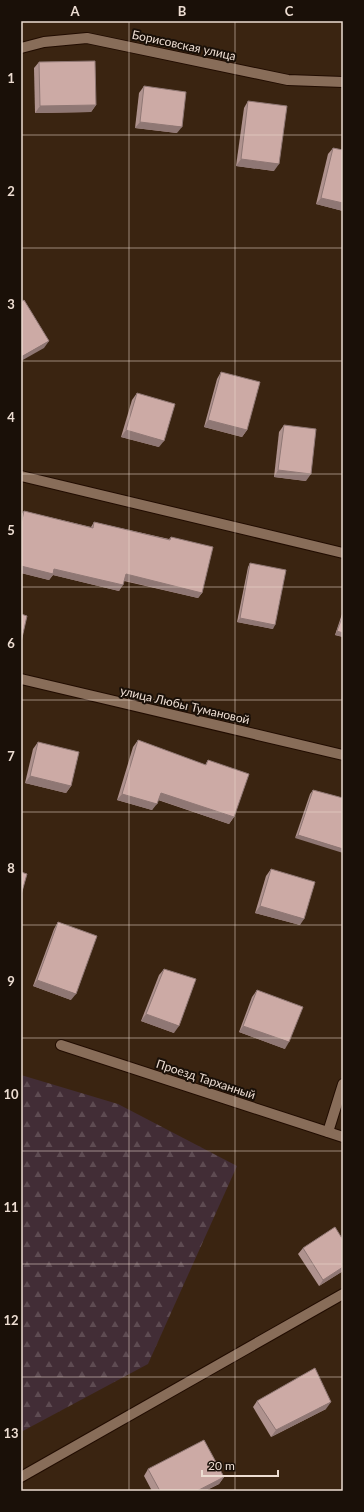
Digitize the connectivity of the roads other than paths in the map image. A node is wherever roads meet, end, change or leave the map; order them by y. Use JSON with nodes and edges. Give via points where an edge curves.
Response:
{"nodes":[{"id":1,"x":21,"y":48,"type":"edge"},
{"id":2,"x":343,"y":82,"type":"edge"},
{"id":3,"x":21,"y":476,"type":"edge"},
{"id":4,"x":343,"y":553,"type":"edge"},
{"id":5,"x":21,"y":680,"type":"edge"},
{"id":6,"x":343,"y":755,"type":"edge"},
{"id":7,"x":62,"y":1045,"type":"dead end"},
{"id":8,"x":343,"y":1084,"type":"edge"},
{"id":9,"x":328,"y":1132,"type":"junction"},
{"id":10,"x":343,"y":1137,"type":"edge"},
{"id":11,"x":343,"y":1294,"type":"edge"},
{"id":12,"x":21,"y":1477,"type":"edge"}],
"edges":[{"from":1,"to":2,"type":"street","name":"Борисовская улица","via":[[44,42],[87,38],[288,80]]},
{"from":3,"to":4,"type":"street"},
{"from":5,"to":6,"type":"street","name":"улица Любы Тумановой"},
{"from":7,"to":9,"type":"street","name":"Проезд Тарханный"},
{"from":8,"to":9,"type":"street"},
{"from":9,"to":10,"type":"street","name":"Проезд Тарханный"},
{"from":11,"to":12,"type":"street"}]}
